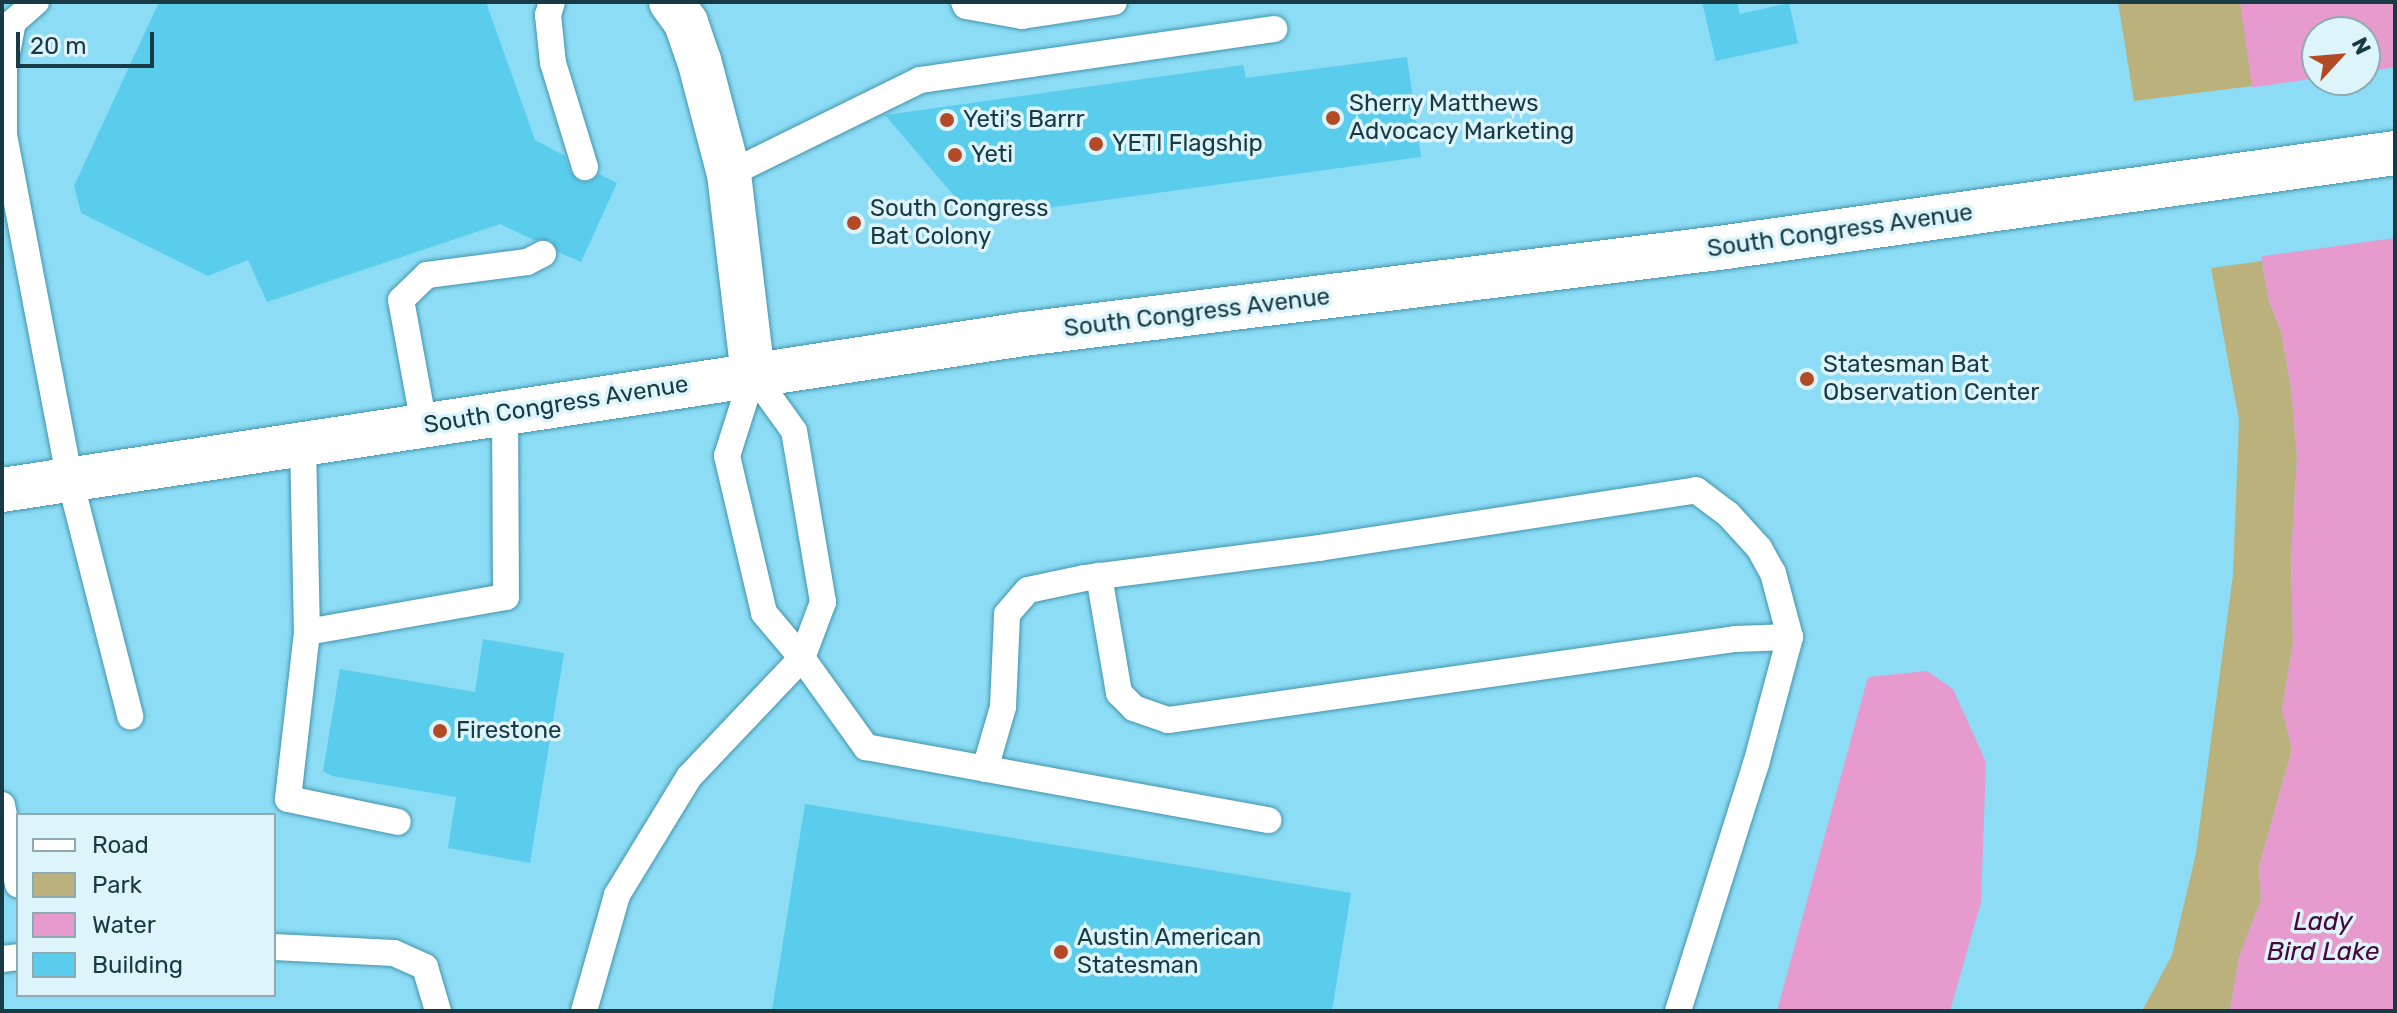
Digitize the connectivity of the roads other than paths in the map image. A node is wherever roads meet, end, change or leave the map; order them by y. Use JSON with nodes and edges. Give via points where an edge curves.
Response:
{"nodes":[{"id":1,"x":36,"y":2,"type":"edge"},
{"id":2,"x":552,"y":2,"type":"edge"},
{"id":3,"x":671,"y":2,"type":"edge"},
{"id":4,"x":964,"y":2,"type":"edge"},
{"id":5,"x":1114,"y":2,"type":"edge"},
{"id":6,"x":7,"y":23,"type":"edge"},
{"id":7,"x":1274,"y":29,"type":"dead end"},
{"id":8,"x":2395,"y":153,"type":"edge"},
{"id":9,"x":585,"y":167,"type":"dead end"},
{"id":10,"x":729,"y":174,"type":"junction"},
{"id":11,"x":543,"y":254,"type":"dead end"},
{"id":12,"x":753,"y":374,"type":"junction"},
{"id":13,"x":505,"y":413,"type":"junction"},
{"id":14,"x":424,"y":425,"type":"junction"},
{"id":15,"x":303,"y":444,"type":"junction"},
{"id":16,"x":70,"y":480,"type":"junction"},
{"id":17,"x":2,"y":490,"type":"edge"},
{"id":18,"x":1099,"y":576,"type":"junction"},
{"id":19,"x":307,"y":632,"type":"junction"},
{"id":20,"x":1790,"y":637,"type":"junction"},
{"id":21,"x":802,"y":658,"type":"junction"},
{"id":22,"x":130,"y":716,"type":"dead end"},
{"id":23,"x":985,"y":769,"type":"junction"},
{"id":24,"x":2,"y":805,"type":"edge"},
{"id":25,"x":1268,"y":820,"type":"dead end"},
{"id":26,"x":398,"y":822,"type":"dead end"},
{"id":27,"x":16,"y":874,"type":"edge"},
{"id":28,"x":276,"y":947,"type":"edge"},
{"id":29,"x":438,"y":1011,"type":"edge"},
{"id":30,"x":584,"y":1011,"type":"edge"},
{"id":31,"x":1678,"y":1011,"type":"edge"}],
"edges":[{"from":1,"to":6,"type":"lane"},
{"from":2,"to":9,"type":"lane","via":[[548,32],[553,63]]},
{"from":3,"to":10,"type":"main road","via":[[686,23],[699,60]]},
{"from":4,"to":5,"type":"lane","via":[[1022,16]]},
{"from":6,"to":16,"type":"lane","via":[[4,135]]},
{"from":7,"to":10,"type":"lane","via":[[920,80]]},
{"from":8,"to":12,"type":"main road","name":"South Congress Avenue"},
{"from":10,"to":12,"type":"main road"},
{"from":11,"to":14,"type":"lane","via":[[527,262],[427,275],[401,300]]},
{"from":12,"to":13,"type":"main road","name":"South Congress Avenue"},
{"from":12,"to":21,"type":"lane","via":[[794,431],[806,492],[823,602]]},
{"from":12,"to":21,"type":"lane","via":[[727,456],[764,613]]},
{"from":13,"to":14,"type":"main road","name":"South Congress Avenue"},
{"from":13,"to":19,"type":"lane","via":[[506,597]]},
{"from":14,"to":15,"type":"main road","name":"South Congress Avenue"},
{"from":15,"to":16,"type":"main road","name":"South Congress Avenue"},
{"from":15,"to":19,"type":"lane"},
{"from":16,"to":17,"type":"main road","name":"South Congress Avenue"},
{"from":16,"to":22,"type":"lane"},
{"from":18,"to":20,"type":"lane","via":[[1696,490],[1728,514],[1759,548],[1773,573]]},
{"from":18,"to":20,"type":"lane","via":[[1119,693],[1134,708],[1168,720],[1735,639]]},
{"from":18,"to":23,"type":"lane","via":[[1028,590],[1007,614],[1003,707]]},
{"from":19,"to":26,"type":"lane","via":[[288,799]]},
{"from":20,"to":31,"type":"lane"},
{"from":21,"to":23,"type":"lane","via":[[866,747]]},
{"from":21,"to":30,"type":"lane","via":[[689,777],[617,895]]},
{"from":23,"to":25,"type":"lane"},
{"from":24,"to":27,"type":"lane"},
{"from":28,"to":29,"type":"lane","via":[[394,953],[425,967]]}]}
